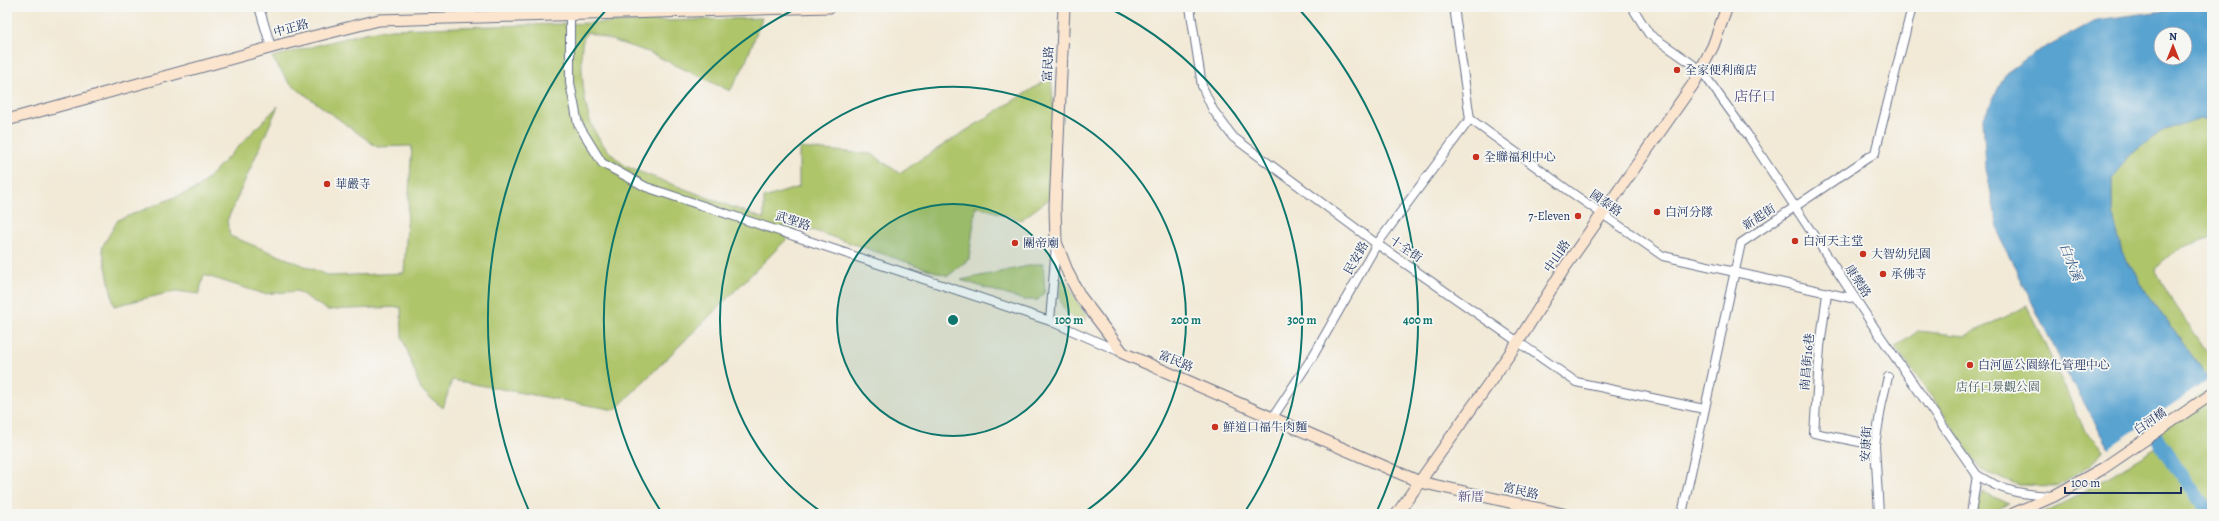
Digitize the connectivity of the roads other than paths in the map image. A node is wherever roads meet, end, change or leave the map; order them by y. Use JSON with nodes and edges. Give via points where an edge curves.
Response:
{"nodes":[{"id":1,"x":259,"y":7,"type":"edge"},
{"id":2,"x":830,"y":7,"type":"edge"},
{"id":3,"x":1064,"y":7,"type":"edge"},
{"id":4,"x":1190,"y":7,"type":"edge"},
{"id":5,"x":1454,"y":7,"type":"edge"},
{"id":6,"x":1632,"y":7,"type":"edge"},
{"id":7,"x":1727,"y":7,"type":"edge"},
{"id":8,"x":1912,"y":7,"type":"edge"},
{"id":9,"x":570,"y":15,"type":"junction"},
{"id":10,"x":271,"y":47,"type":"junction"},
{"id":11,"x":1701,"y":70,"type":"junction"},
{"id":12,"x":1470,"y":119,"type":"junction"},
{"id":13,"x":7,"y":120,"type":"edge"},
{"id":14,"x":1795,"y":208,"type":"junction"},
{"id":15,"x":1603,"y":215,"type":"junction"},
{"id":16,"x":1056,"y":242,"type":"junction"},
{"id":17,"x":1378,"y":244,"type":"junction"},
{"id":18,"x":1734,"y":273,"type":"junction"},
{"id":19,"x":1827,"y":294,"type":"junction"},
{"id":20,"x":1855,"y":299,"type":"junction"},
{"id":21,"x":1050,"y":321,"type":"junction"},
{"id":22,"x":1518,"y":342,"type":"junction"},
{"id":23,"x":1123,"y":353,"type":"junction"},
{"id":24,"x":1888,"y":377,"type":"dead end"},
{"id":25,"x":2212,"y":394,"type":"edge"},
{"id":26,"x":1704,"y":409,"type":"junction"},
{"id":27,"x":1273,"y":417,"type":"junction"},
{"id":28,"x":1875,"y":445,"type":"junction"},
{"id":29,"x":1977,"y":475,"type":"junction"},
{"id":30,"x":1420,"y":482,"type":"junction"},
{"id":31,"x":2054,"y":496,"type":"junction"},
{"id":32,"x":1397,"y":514,"type":"edge"},
{"id":33,"x":1563,"y":514,"type":"edge"},
{"id":34,"x":1682,"y":514,"type":"edge"},
{"id":35,"x":1879,"y":514,"type":"edge"},
{"id":36,"x":1971,"y":514,"type":"edge"},
{"id":37,"x":2013,"y":514,"type":"edge"}],
"edges":[{"from":1,"to":10,"type":"street"},
{"from":2,"to":9,"type":"main road","name":"中正路"},
{"from":3,"to":16,"type":"main road","name":"富民路","via":[[1055,207]]},
{"from":4,"to":17,"type":"street","name":"十全街","via":[[1202,86],[1220,120],[1233,136]]},
{"from":5,"to":12,"type":"street"},
{"from":6,"to":11,"type":"street","name":"康樂路","via":[[1649,34]]},
{"from":7,"to":11,"type":"main road","name":"中山路"},
{"from":8,"to":14,"type":"street","name":"新起街","via":[[1875,153]]},
{"from":9,"to":10,"type":"main road","name":"中正路","via":[[379,20]]},
{"from":9,"to":21,"type":"street","name":"武聖路","via":[[570,83],[578,124],[602,163],[646,187]]},
{"from":10,"to":13,"type":"main road","name":"中正路"},
{"from":11,"to":14,"type":"street","name":"康樂路"},
{"from":11,"to":15,"type":"main road","name":"中山路"},
{"from":12,"to":15,"type":"street","name":"國泰路"},
{"from":12,"to":17,"type":"street","name":"民安路"},
{"from":14,"to":18,"type":"street","name":"新起街","via":[[1741,243]]},
{"from":14,"to":20,"type":"street","name":"康樂路"},
{"from":15,"to":18,"type":"street","name":"國泰路","via":[[1663,256]]},
{"from":15,"to":22,"type":"main road","name":"中山路","via":[[1563,270]]},
{"from":16,"to":21,"type":"street"},
{"from":16,"to":23,"type":"main road","name":"富民路","via":[[1080,296]]},
{"from":17,"to":22,"type":"street","name":"十全街"},
{"from":17,"to":27,"type":"street","name":"民安路"},
{"from":18,"to":19,"type":"street","name":"國泰路"},
{"from":18,"to":26,"type":"street","name":"新起街"},
{"from":19,"to":20,"type":"street","name":"國泰路"},
{"from":19,"to":28,"type":"street","name":"南昌街16巷","via":[[1820,347],[1814,433]]},
{"from":20,"to":29,"type":"street","name":"康樂路"},
{"from":21,"to":23,"type":"street","name":"武聖路"},
{"from":22,"to":26,"type":"street","name":"十全街","via":[[1576,382]]},
{"from":22,"to":30,"type":"main road","name":"中山路","via":[[1458,424]]},
{"from":23,"to":27,"type":"main road","name":"富民路"},
{"from":24,"to":28,"type":"street","name":"安康街"},
{"from":25,"to":31,"type":"main road","name":"白河橋","via":[[2102,469]]},
{"from":26,"to":34,"type":"street","name":"新起街"},
{"from":27,"to":30,"type":"main road","name":"富民路"},
{"from":28,"to":35,"type":"street","name":"安康街"},
{"from":29,"to":31,"type":"street","name":"康樂路","via":[[1996,487],[2022,495]]},
{"from":29,"to":36,"type":"street"},
{"from":30,"to":32,"type":"main road","name":"中山路"},
{"from":30,"to":33,"type":"main road","name":"富民路"},
{"from":31,"to":37,"type":"main road"}]}
